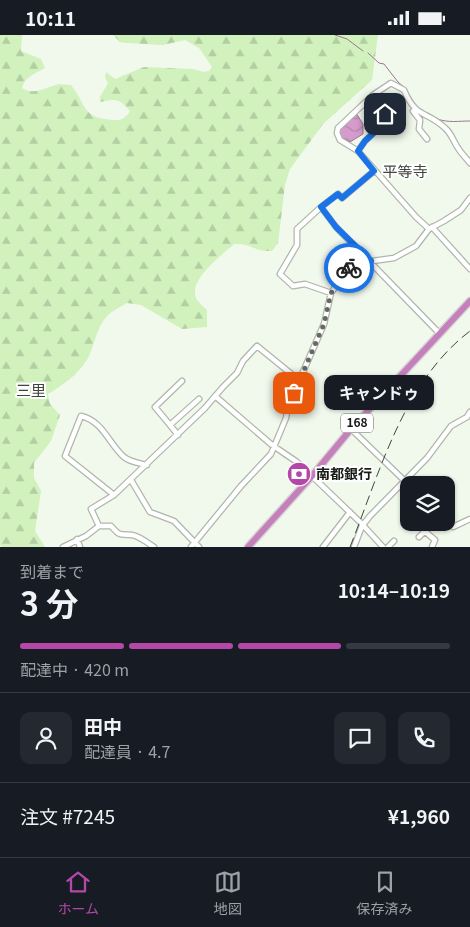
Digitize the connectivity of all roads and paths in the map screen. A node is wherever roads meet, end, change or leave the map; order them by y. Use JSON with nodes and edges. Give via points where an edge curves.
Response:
{"nodes":[{"id":1,"x":373,"y":95,"type":"junction"},
{"id":2,"x":413,"y":111,"type":"dead end"},
{"id":3,"x":427,"y":139,"type":"dead end"},
{"id":4,"x":358,"y":151,"type":"junction"},
{"id":5,"x":470,"y":163,"type":"edge"},
{"id":6,"x":374,"y":171,"type":"junction"},
{"id":7,"x":470,"y":198,"type":"edge"},
{"id":8,"x":321,"y":207,"type":"junction"},
{"id":9,"x":430,"y":228,"type":"junction"},
{"id":10,"x":371,"y":261,"type":"junction"},
{"id":11,"x":470,"y":269,"type":"edge"},
{"id":12,"x":331,"y":293,"type":"junction"},
{"id":13,"x":470,"y":301,"type":"edge"},
{"id":14,"x":440,"y":334,"type":"junction"},
{"id":15,"x":182,"y":381,"type":"dead end"},
{"id":16,"x":300,"y":381,"type":"junction"},
{"id":17,"x":215,"y":396,"type":"junction"},
{"id":18,"x":199,"y":399,"type":"dead end"},
{"id":19,"x":470,"y":412,"type":"edge"},
{"id":20,"x":170,"y":425,"type":"junction"},
{"id":21,"x":351,"y":429,"type":"junction"},
{"id":22,"x":178,"y":435,"type":"junction"},
{"id":23,"x":275,"y":446,"type":"junction"},
{"id":24,"x":147,"y":465,"type":"junction"},
{"id":25,"x":312,"y":475,"type":"junction"},
{"id":26,"x":400,"y":476,"type":"edge"},
{"id":27,"x":413,"y":476,"type":"edge"},
{"id":28,"x":131,"y":480,"type":"junction"},
{"id":29,"x":400,"y":489,"type":"edge"},
{"id":30,"x":114,"y":495,"type":"junction"},
{"id":31,"x":350,"y":512,"type":"junction"},
{"id":32,"x":470,"y":519,"type":"edge"},
{"id":33,"x":362,"y":525,"type":"junction"},
{"id":34,"x":99,"y":526,"type":"junction"},
{"id":35,"x":455,"y":526,"type":"edge"},
{"id":36,"x":419,"y":537,"type":"dead end"},
{"id":37,"x":77,"y":539,"type":"junction"},
{"id":38,"x":394,"y":541,"type":"dead end"},
{"id":39,"x":195,"y":542,"type":"junction"},
{"id":40,"x":355,"y":544,"type":"edge"},
{"id":41,"x":62,"y":547,"type":"edge"},
{"id":42,"x":80,"y":547,"type":"edge"},
{"id":43,"x":154,"y":547,"type":"edge"},
{"id":44,"x":190,"y":547,"type":"edge"},
{"id":45,"x":199,"y":547,"type":"edge"},
{"id":46,"x":248,"y":547,"type":"edge"},
{"id":47,"x":323,"y":547,"type":"edge"},
{"id":48,"x":360,"y":547,"type":"edge"},
{"id":49,"x":383,"y":547,"type":"edge"},
{"id":50,"x":388,"y":547,"type":"edge"},
{"id":51,"x":432,"y":547,"type":"edge"}],
"edges":[{"from":1,"to":4,"type":"street","via":[[382,100],[387,111],[378,121],[381,126]]},
{"from":1,"to":4,"type":"street","via":[[338,128],[340,139]]},
{"from":1,"to":5,"type":"street","via":[[391,83],[399,86],[414,109],[429,116],[452,135]]},
{"from":2,"to":3,"type":"street","via":[[420,120],[419,129]]},
{"from":4,"to":6,"type":"street"},
{"from":6,"to":8,"type":"street","via":[[342,198],[338,194]]},
{"from":6,"to":9,"type":"street"},
{"from":7,"to":9,"type":"street","via":[[461,210]]},
{"from":8,"to":10,"type":"street","via":[[336,227]]},
{"from":8,"to":12,"type":"street","via":[[297,229],[297,245],[280,274],[293,286],[305,284]]},
{"from":9,"to":10,"type":"street","via":[[416,246],[394,258]]},
{"from":9,"to":11,"type":"street"},
{"from":10,"to":12,"type":"street","via":[[349,268]]},
{"from":10,"to":14,"type":"street"},
{"from":12,"to":16,"type":"street","via":[[324,324]]},
{"from":13,"to":14,"type":"highway","number":"168"},
{"from":14,"to":21,"type":"highway","number":"168"},
{"from":15,"to":20,"type":"street","via":[[155,407]]},
{"from":16,"to":17,"type":"street","via":[[256,346]]},
{"from":16,"to":23,"type":"street"},
{"from":17,"to":22,"type":"street"},
{"from":17,"to":23,"type":"street"},
{"from":18,"to":20,"type":"street"},
{"from":19,"to":27,"type":"street","via":[[451,426]]},
{"from":20,"to":22,"type":"street"},
{"from":21,"to":25,"type":"highway","number":"168"},
{"from":21,"to":26,"type":"street"},
{"from":22,"to":24,"type":"street"},
{"from":23,"to":25,"type":"street"},
{"from":23,"to":39,"type":"street"},
{"from":24,"to":28,"type":"street"},
{"from":24,"to":30,"type":"street","via":[[125,459],[106,433],[81,416],[65,456]]},
{"from":25,"to":31,"type":"street"},
{"from":25,"to":46,"type":"highway","number":"168"},
{"from":28,"to":30,"type":"street"},
{"from":28,"to":39,"type":"street","via":[[150,512],[174,521]]},
{"from":29,"to":33,"type":"street"},
{"from":30,"to":34,"type":"street","via":[[91,509]]},
{"from":31,"to":33,"type":"street"},
{"from":31,"to":47,"type":"street"},
{"from":32,"to":35,"type":"street"},
{"from":33,"to":40,"type":"street"},
{"from":33,"to":49,"type":"street"},
{"from":34,"to":37,"type":"street"},
{"from":34,"to":43,"type":"street","via":[[111,526],[124,536],[133,535]]},
{"from":36,"to":51,"type":"street","via":[[424,530],[435,540]]},
{"from":37,"to":41,"type":"street"},
{"from":37,"to":42,"type":"street"},
{"from":38,"to":50,"type":"street"},
{"from":39,"to":44,"type":"street"},
{"from":39,"to":45,"type":"street"},
{"from":40,"to":48,"type":"street"}]}
